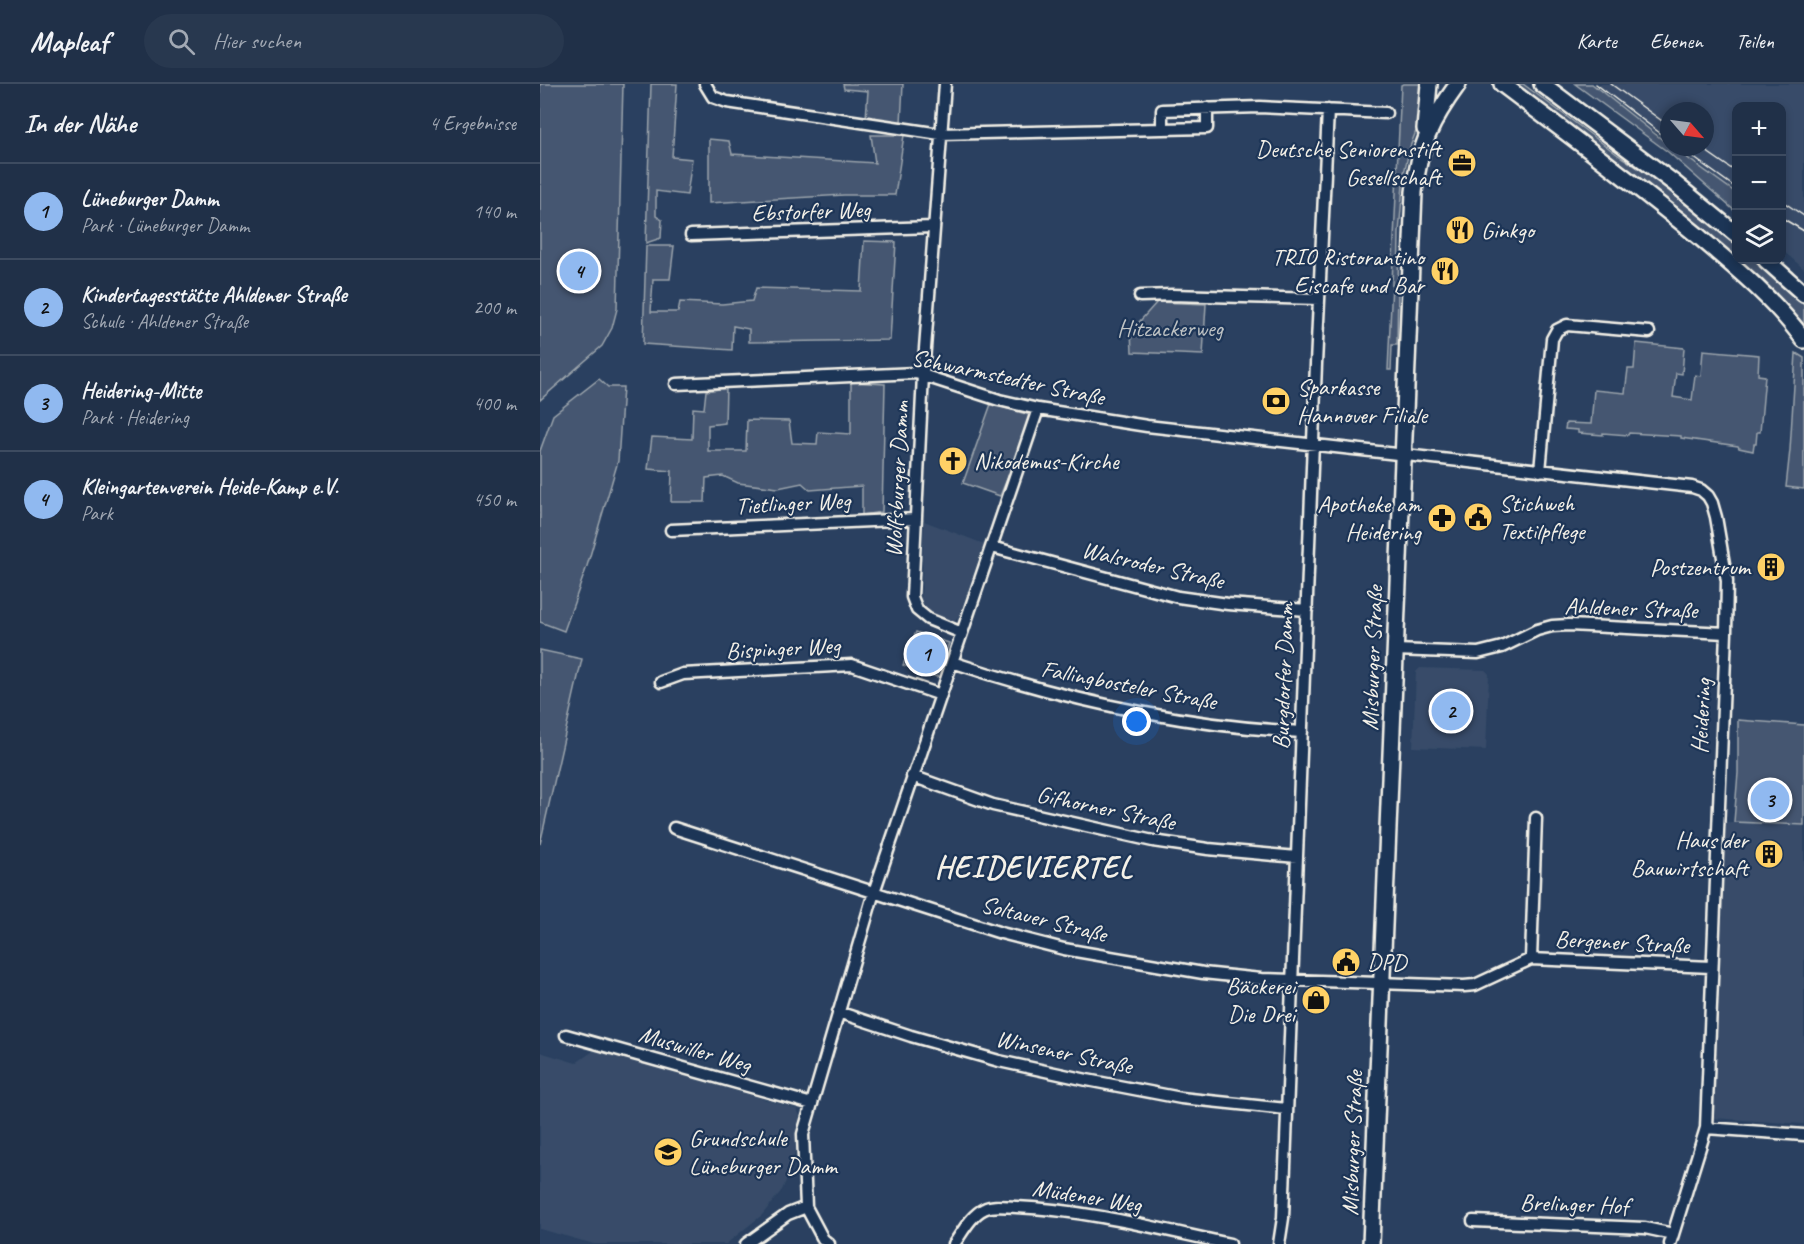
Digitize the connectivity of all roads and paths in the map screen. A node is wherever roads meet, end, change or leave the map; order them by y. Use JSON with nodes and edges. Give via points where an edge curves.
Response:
{"nodes":[{"id":1,"x":705,"y":84,"type":"edge"},
{"id":2,"x":945,"y":84,"type":"edge"},
{"id":3,"x":1429,"y":84,"type":"edge"},
{"id":4,"x":1458,"y":84,"type":"edge"},
{"id":5,"x":1502,"y":84,"type":"edge"},
{"id":6,"x":1542,"y":84,"type":"edge"},
{"id":7,"x":1207,"y":108,"type":"junction"},
{"id":8,"x":1328,"y":110,"type":"junction"},
{"id":9,"x":1386,"y":113,"type":"dead end"},
{"id":10,"x":1162,"y":129,"type":"junction"},
{"id":11,"x":940,"y":134,"type":"junction"},
{"id":12,"x":1422,"y":147,"type":"junction"},
{"id":13,"x":933,"y":227,"type":"junction"},
{"id":14,"x":1732,"y":230,"type":"edge"},
{"id":15,"x":691,"y":236,"type":"dead end"},
{"id":16,"x":1770,"y":264,"type":"edge"},
{"id":17,"x":1804,"y":294,"type":"edge"},
{"id":18,"x":1140,"y":296,"type":"dead end"},
{"id":19,"x":1319,"y":299,"type":"junction"},
{"id":20,"x":1649,"y":332,"type":"dead end"},
{"id":21,"x":1804,"y":340,"type":"edge"},
{"id":22,"x":923,"y":375,"type":"junction"},
{"id":23,"x":676,"y":384,"type":"dead end"},
{"id":24,"x":1038,"y":409,"type":"junction"},
{"id":25,"x":1313,"y":445,"type":"junction"},
{"id":26,"x":1402,"y":454,"type":"junction"},
{"id":27,"x":1540,"y":471,"type":"junction"},
{"id":28,"x":916,"y":519,"type":"junction"},
{"id":29,"x":671,"y":530,"type":"dead end"},
{"id":30,"x":992,"y":547,"type":"junction"},
{"id":31,"x":1306,"y":610,"type":"junction"},
{"id":32,"x":962,"y":633,"type":"junction"},
{"id":33,"x":1726,"y":633,"type":"junction"},
{"id":34,"x":1395,"y":650,"type":"junction"},
{"id":35,"x":952,"y":662,"type":"junction"},
{"id":36,"x":661,"y":682,"type":"dead end"},
{"id":37,"x":940,"y":695,"type":"junction"},
{"id":38,"x":1302,"y":732,"type":"junction"},
{"id":39,"x":912,"y":776,"type":"junction"},
{"id":40,"x":1536,"y":818,"type":"dead end"},
{"id":41,"x":674,"y":828,"type":"dead end"},
{"id":42,"x":1297,"y":857,"type":"junction"},
{"id":43,"x":874,"y":892,"type":"junction"},
{"id":44,"x":1531,"y":959,"type":"junction"},
{"id":45,"x":1711,"y":967,"type":"junction"},
{"id":46,"x":1293,"y":981,"type":"junction"},
{"id":47,"x":1381,"y":984,"type":"junction"},
{"id":48,"x":838,"y":1012,"type":"junction"},
{"id":49,"x":566,"y":1035,"type":"dead end"},
{"id":50,"x":812,"y":1104,"type":"junction"},
{"id":51,"x":1286,"y":1109,"type":"junction"},
{"id":52,"x":1706,"y":1128,"type":"junction"},
{"id":53,"x":1804,"y":1135,"type":"edge"},
{"id":54,"x":806,"y":1207,"type":"junction"},
{"id":55,"x":1473,"y":1221,"type":"dead end"},
{"id":56,"x":1672,"y":1239,"type":"edge"},
{"id":57,"x":746,"y":1244,"type":"edge"},
{"id":58,"x":829,"y":1244,"type":"edge"},
{"id":59,"x":954,"y":1244,"type":"edge"},
{"id":60,"x":1230,"y":1244,"type":"edge"},
{"id":61,"x":1279,"y":1244,"type":"edge"},
{"id":62,"x":1371,"y":1244,"type":"edge"}],
"edges":[{"from":1,"to":11,"type":"street","via":[[713,98],[720,101]]},
{"from":2,"to":11,"type":"street","name":"Wolfsburger Damm"},
{"from":3,"to":12,"type":"street"},
{"from":4,"to":12,"type":"street","name":"Misburger Straße","via":[[1441,107]]},
{"from":5,"to":21,"type":"street","via":[[1726,259]]},
{"from":6,"to":14,"type":"street"},
{"from":7,"to":8,"type":"street"},
{"from":7,"to":10,"type":"street","via":[[1162,110]]},
{"from":7,"to":10,"type":"street","via":[[1207,128]]},
{"from":8,"to":9,"type":"street"},
{"from":8,"to":19,"type":"street","name":"Burgdorfer Damm"},
{"from":10,"to":11,"type":"street"},
{"from":11,"to":13,"type":"street","name":"Wolfsburger Damm"},
{"from":12,"to":26,"type":"street","name":"Misburger Straße","via":[[1414,192]]},
{"from":13,"to":15,"type":"street","name":"Ebstorfer Weg"},
{"from":13,"to":22,"type":"street","name":"Wolfsburger Damm"},
{"from":16,"to":17,"type":"street"},
{"from":18,"to":19,"type":"street"},
{"from":19,"to":25,"type":"street","name":"Burgdorfer Damm"},
{"from":20,"to":27,"type":"street","via":[[1567,325],[1557,330],[1552,339]]},
{"from":22,"to":23,"type":"street","name":"Schwarmstedter Straße"},
{"from":22,"to":24,"type":"street","name":"Schwarmstedter Straße"},
{"from":22,"to":28,"type":"street","name":"Wolfsburger Damm"},
{"from":24,"to":25,"type":"street","name":"Schwarmstedter Straße","via":[[1198,433]]},
{"from":24,"to":30,"type":"street"},
{"from":25,"to":26,"type":"street","name":"Schwarmstedter Straße"},
{"from":25,"to":31,"type":"street","name":"Burgdorfer Damm"},
{"from":26,"to":27,"type":"street","name":"Heidering"},
{"from":26,"to":34,"type":"street","name":"Misburger Straße"},
{"from":27,"to":33,"type":"street","name":"Heidering","via":[[1701,490],[1712,503],[1727,581]]},
{"from":28,"to":29,"type":"street","name":"Tietlinger Weg"},
{"from":28,"to":32,"type":"street","name":"Wolfsburger Damm","via":[[912,597],[928,619]]},
{"from":30,"to":31,"type":"street","name":"Walsroder Straße","via":[[1178,597]]},
{"from":30,"to":32,"type":"street"},
{"from":31,"to":38,"type":"street","name":"Burgdorfer Damm"},
{"from":32,"to":35,"type":"street"},
{"from":33,"to":34,"type":"street","name":"Ahldener Straße","via":[[1569,625],[1537,630],[1485,652]]},
{"from":33,"to":45,"type":"street","name":"Heidering"},
{"from":34,"to":47,"type":"street","name":"Misburger Straße"},
{"from":35,"to":37,"type":"street"},
{"from":35,"to":38,"type":"street","name":"Fallingbosteler Straße","via":[[1010,682],[1123,710],[1189,722]]},
{"from":36,"to":37,"type":"street","name":"Bispinger Weg","via":[[683,674],[852,665]]},
{"from":37,"to":39,"type":"street"},
{"from":38,"to":42,"type":"street","name":"Burgdorfer Damm"},
{"from":39,"to":42,"type":"street","name":"Gifhorner Straße","via":[[993,805],[1153,841]]},
{"from":39,"to":43,"type":"street"},
{"from":40,"to":44,"type":"street","name":"Bergener Straße"},
{"from":41,"to":43,"type":"street","name":"Soltauer Straße"},
{"from":42,"to":46,"type":"street","name":"Burgdorfer Damm"},
{"from":43,"to":46,"type":"street","name":"Soltauer Straße","via":[[1064,949],[1203,973]]},
{"from":43,"to":48,"type":"street"},
{"from":44,"to":45,"type":"street","name":"Bergener Straße"},
{"from":44,"to":47,"type":"street","name":"Bergener Straße","via":[[1464,987]]},
{"from":45,"to":52,"type":"street","name":"Heidering"},
{"from":46,"to":47,"type":"street","name":"Soltauer Straße"},
{"from":46,"to":51,"type":"street","name":"Burgdorfer Damm"},
{"from":47,"to":62,"type":"street","name":"Misburger Straße"},
{"from":48,"to":50,"type":"street"},
{"from":48,"to":51,"type":"street","name":"Winsener Straße","via":[[999,1061],[1181,1098]]},
{"from":49,"to":50,"type":"street","name":"Muswiller Weg"},
{"from":50,"to":54,"type":"street","via":[[803,1134]]},
{"from":51,"to":61,"type":"street","name":"Burgdorfer Damm"},
{"from":52,"to":53,"type":"street"},
{"from":52,"to":56,"type":"street","name":"Heidering"},
{"from":54,"to":57,"type":"street","via":[[788,1214]]},
{"from":54,"to":58,"type":"street"},
{"from":55,"to":56,"type":"street","name":"Brelinger Hof","via":[[1645,1228]]},
{"from":59,"to":60,"type":"street","name":"Müdener Weg","via":[[976,1214],[993,1206],[1046,1208],[1096,1216]]}]}
